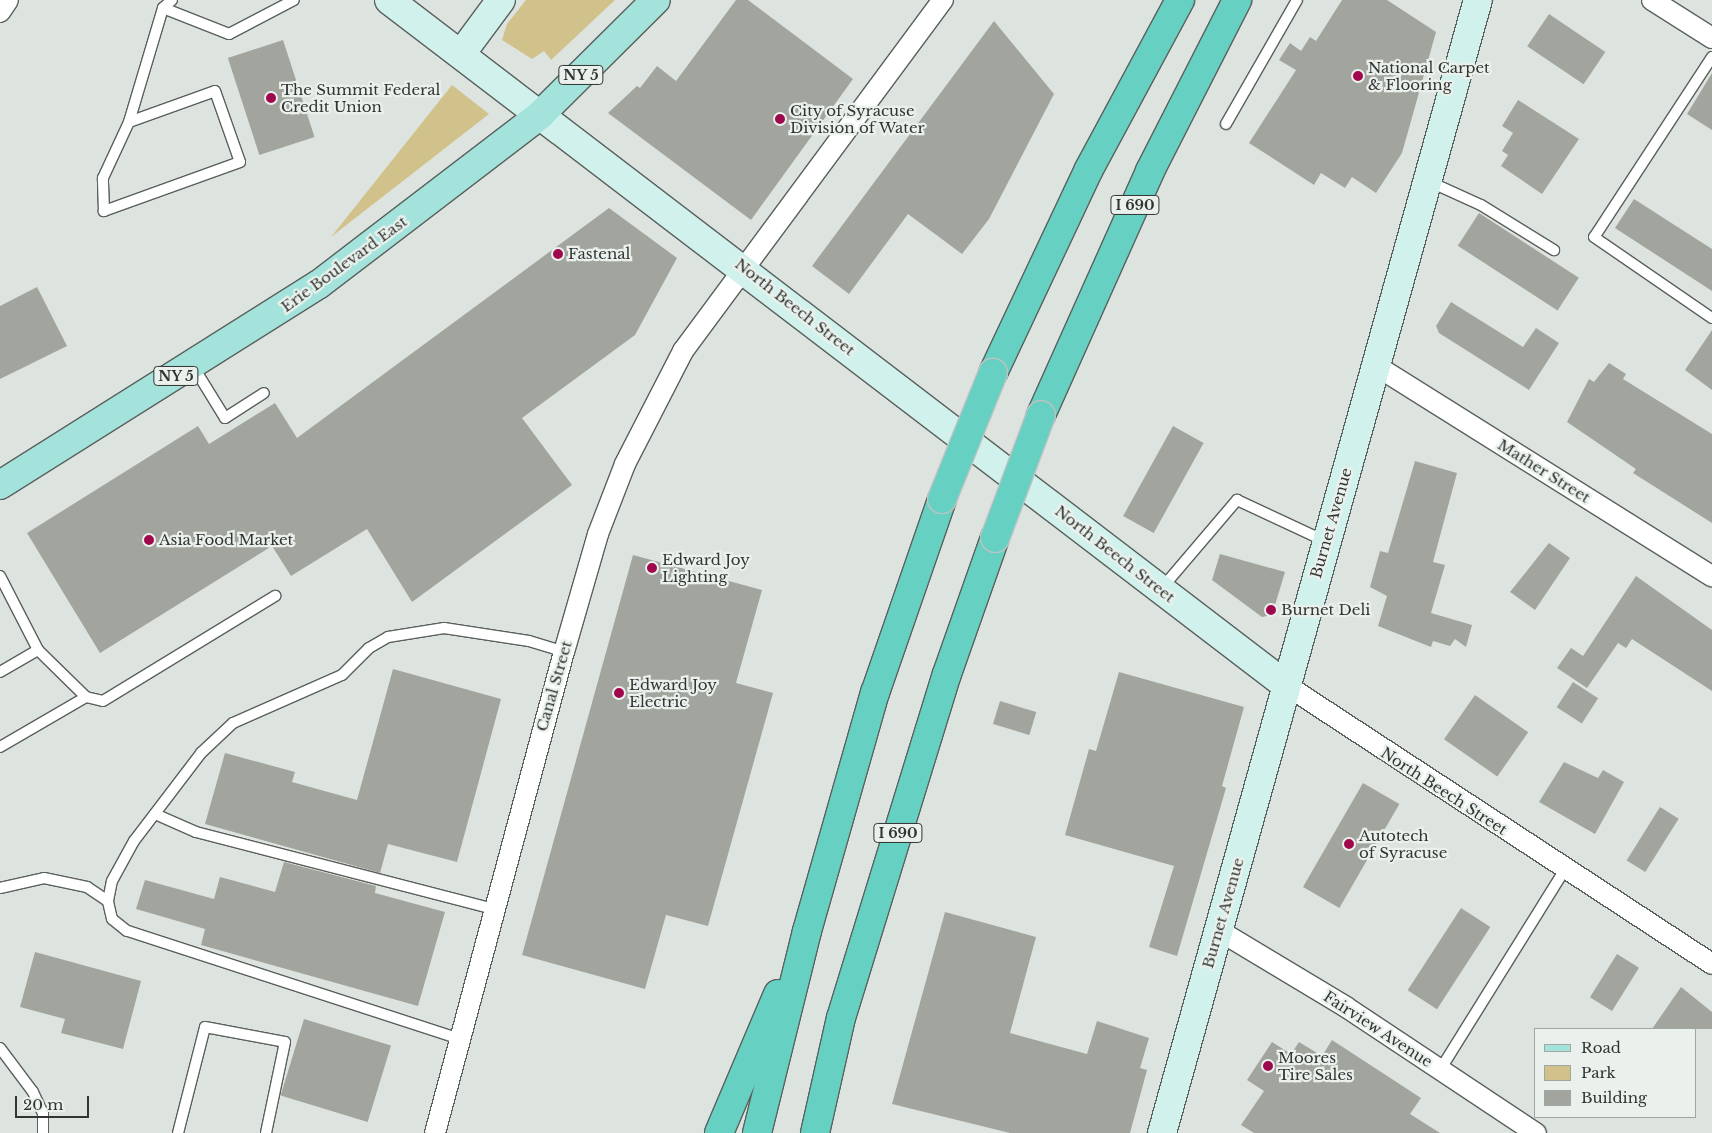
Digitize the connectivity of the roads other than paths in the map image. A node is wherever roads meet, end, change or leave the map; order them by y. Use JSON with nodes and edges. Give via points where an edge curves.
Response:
{"nodes":[{"id":1,"x":8,"y":0,"type":"edge"},
{"id":2,"x":172,"y":0,"type":"edge"},
{"id":3,"x":294,"y":0,"type":"edge"},
{"id":4,"x":389,"y":0,"type":"edge"},
{"id":5,"x":501,"y":0,"type":"edge"},
{"id":6,"x":656,"y":0,"type":"edge"},
{"id":7,"x":943,"y":0,"type":"edge"},
{"id":8,"x":1180,"y":0,"type":"edge"},
{"id":9,"x":1237,"y":0,"type":"edge"},
{"id":10,"x":1297,"y":0,"type":"edge"},
{"id":11,"x":1478,"y":0,"type":"edge"},
{"id":12,"x":1652,"y":0,"type":"edge"},
{"id":13,"x":164,"y":8,"type":"junction"},
{"id":14,"x":0,"y":12,"type":"edge"},
{"id":15,"x":1712,"y":38,"type":"edge"},
{"id":16,"x":461,"y":54,"type":"junction"},
{"id":17,"x":1712,"y":57,"type":"edge"},
{"id":18,"x":540,"y":114,"type":"junction"},
{"id":19,"x":129,"y":122,"type":"junction"},
{"id":20,"x":1226,"y":124,"type":"dead end"},
{"id":21,"x":1427,"y":180,"type":"junction"},
{"id":22,"x":1554,"y":250,"type":"dead end"},
{"id":23,"x":744,"y":268,"type":"junction"},
{"id":24,"x":1712,"y":318,"type":"edge"},
{"id":25,"x":1375,"y":365,"type":"junction"},
{"id":26,"x":193,"y":366,"type":"junction"},
{"id":27,"x":264,"y":393,"type":"dead end"},
{"id":28,"x":0,"y":485,"type":"edge"},
{"id":29,"x":1326,"y":542,"type":"junction"},
{"id":30,"x":0,"y":576,"type":"edge"},
{"id":31,"x":1712,"y":576,"type":"edge"},
{"id":32,"x":1161,"y":589,"type":"junction"},
{"id":33,"x":2,"y":591,"type":"edge"},
{"id":34,"x":275,"y":596,"type":"dead end"},
{"id":35,"x":38,"y":650,"type":"junction"},
{"id":36,"x":564,"y":652,"type":"junction"},
{"id":37,"x":0,"y":672,"type":"edge"},
{"id":38,"x":1286,"y":685,"type":"junction"},
{"id":39,"x":86,"y":697,"type":"junction"},
{"id":40,"x":0,"y":747,"type":"edge"},
{"id":41,"x":155,"y":814,"type":"junction"},
{"id":42,"x":1565,"y":869,"type":"junction"},
{"id":43,"x":0,"y":888,"type":"edge"},
{"id":44,"x":108,"y":901,"type":"junction"},
{"id":45,"x":497,"y":910,"type":"junction"},
{"id":46,"x":1218,"y":930,"type":"junction"},
{"id":47,"x":807,"y":931,"type":"junction"},
{"id":48,"x":1712,"y":964,"type":"edge"},
{"id":49,"x":460,"y":1039,"type":"junction"},
{"id":50,"x":0,"y":1048,"type":"edge"},
{"id":51,"x":1440,"y":1070,"type":"junction"},
{"id":52,"x":43,"y":1133,"type":"edge"},
{"id":53,"x":178,"y":1133,"type":"edge"},
{"id":54,"x":266,"y":1133,"type":"edge"},
{"id":55,"x":435,"y":1133,"type":"edge"},
{"id":56,"x":719,"y":1133,"type":"edge"},
{"id":57,"x":757,"y":1133,"type":"edge"},
{"id":58,"x":815,"y":1133,"type":"edge"},
{"id":59,"x":1162,"y":1133,"type":"edge"},
{"id":60,"x":1536,"y":1133,"type":"edge"}],
"edges":[{"from":1,"to":14,"type":"street"},
{"from":2,"to":13,"type":"lane"},
{"from":3,"to":13,"type":"lane","via":[[229,34]]},
{"from":4,"to":16,"type":"street","name":"North Beech Street"},
{"from":5,"to":16,"type":"street"},
{"from":6,"to":18,"type":"main road","name":"Erie Boulevard East","number":"NY 5"},
{"from":7,"to":23,"type":"street","name":"Canal Street"},
{"from":8,"to":47,"type":"highway","bridge":true,"via":[[1089,168],[993,373],[942,499],[875,693]]},
{"from":9,"to":58,"type":"highway","number":"I 690","bridge":true,"via":[[1150,171],[1041,415],[947,674],[844,1008]]},
{"from":10,"to":20,"type":"lane"},
{"from":11,"to":21,"type":"street","name":"Burnet Avenue"},
{"from":12,"to":15,"type":"street"},
{"from":13,"to":19,"type":"lane"},
{"from":16,"to":18,"type":"street","name":"North Beech Street"},
{"from":17,"to":24,"type":"lane","via":[[1594,237]]},
{"from":18,"to":23,"type":"street","name":"North Beech Street"},
{"from":18,"to":26,"type":"main road","name":"Erie Boulevard East","number":"NY 5","via":[[318,285]]},
{"from":19,"to":19,"type":"lane","via":[[103,178],[104,211],[240,162],[215,91]]},
{"from":21,"to":22,"type":"lane","via":[[1481,205]]},
{"from":21,"to":25,"type":"street","name":"Burnet Avenue"},
{"from":23,"to":32,"type":"street","name":"North Beech Street"},
{"from":23,"to":36,"type":"street","name":"Canal Street","via":[[683,352],[625,464],[598,534]]},
{"from":25,"to":29,"type":"street","name":"Burnet Avenue"},
{"from":25,"to":31,"type":"street","name":"Mather Street"},
{"from":26,"to":27,"type":"lane","via":[[225,418]]},
{"from":26,"to":28,"type":"main road","name":"Erie Boulevard East","number":"NY 5"},
{"from":29,"to":32,"type":"lane","via":[[1237,500]]},
{"from":29,"to":38,"type":"street","name":"Burnet Avenue"},
{"from":30,"to":33,"type":"lane"},
{"from":32,"to":38,"type":"street","name":"North Beech Street"},
{"from":33,"to":35,"type":"lane"},
{"from":34,"to":39,"type":"lane","via":[[103,701]]},
{"from":35,"to":37,"type":"lane"},
{"from":35,"to":39,"type":"lane"},
{"from":36,"to":41,"type":"lane","via":[[529,641],[444,628],[388,638],[369,648],[342,675],[233,723],[200,753]]},
{"from":36,"to":45,"type":"street","name":"Canal Street"},
{"from":38,"to":42,"type":"street","name":"North Beech Street"},
{"from":38,"to":46,"type":"street","name":"Burnet Avenue"},
{"from":39,"to":40,"type":"lane"},
{"from":41,"to":44,"type":"lane","via":[[112,881]]},
{"from":41,"to":45,"type":"lane","via":[[196,832]]},
{"from":42,"to":48,"type":"street","name":"North Beech Street"},
{"from":42,"to":51,"type":"lane"},
{"from":43,"to":44,"type":"lane","via":[[44,878],[87,887]]},
{"from":44,"to":49,"type":"lane","via":[[112,919],[127,932]]},
{"from":45,"to":49,"type":"street","name":"Canal Street"},
{"from":46,"to":51,"type":"street","name":"Fairview Avenue"},
{"from":46,"to":59,"type":"street","name":"Burnet Avenue"},
{"from":47,"to":56,"type":"highway"},
{"from":47,"to":57,"type":"highway"},
{"from":49,"to":55,"type":"street","name":"Canal Street"},
{"from":50,"to":52,"type":"lane","via":[[33,1092],[43,1113]]},
{"from":51,"to":60,"type":"street","name":"Fairview Avenue"},
{"from":53,"to":54,"type":"lane","via":[[205,1027],[285,1042]]}]}
